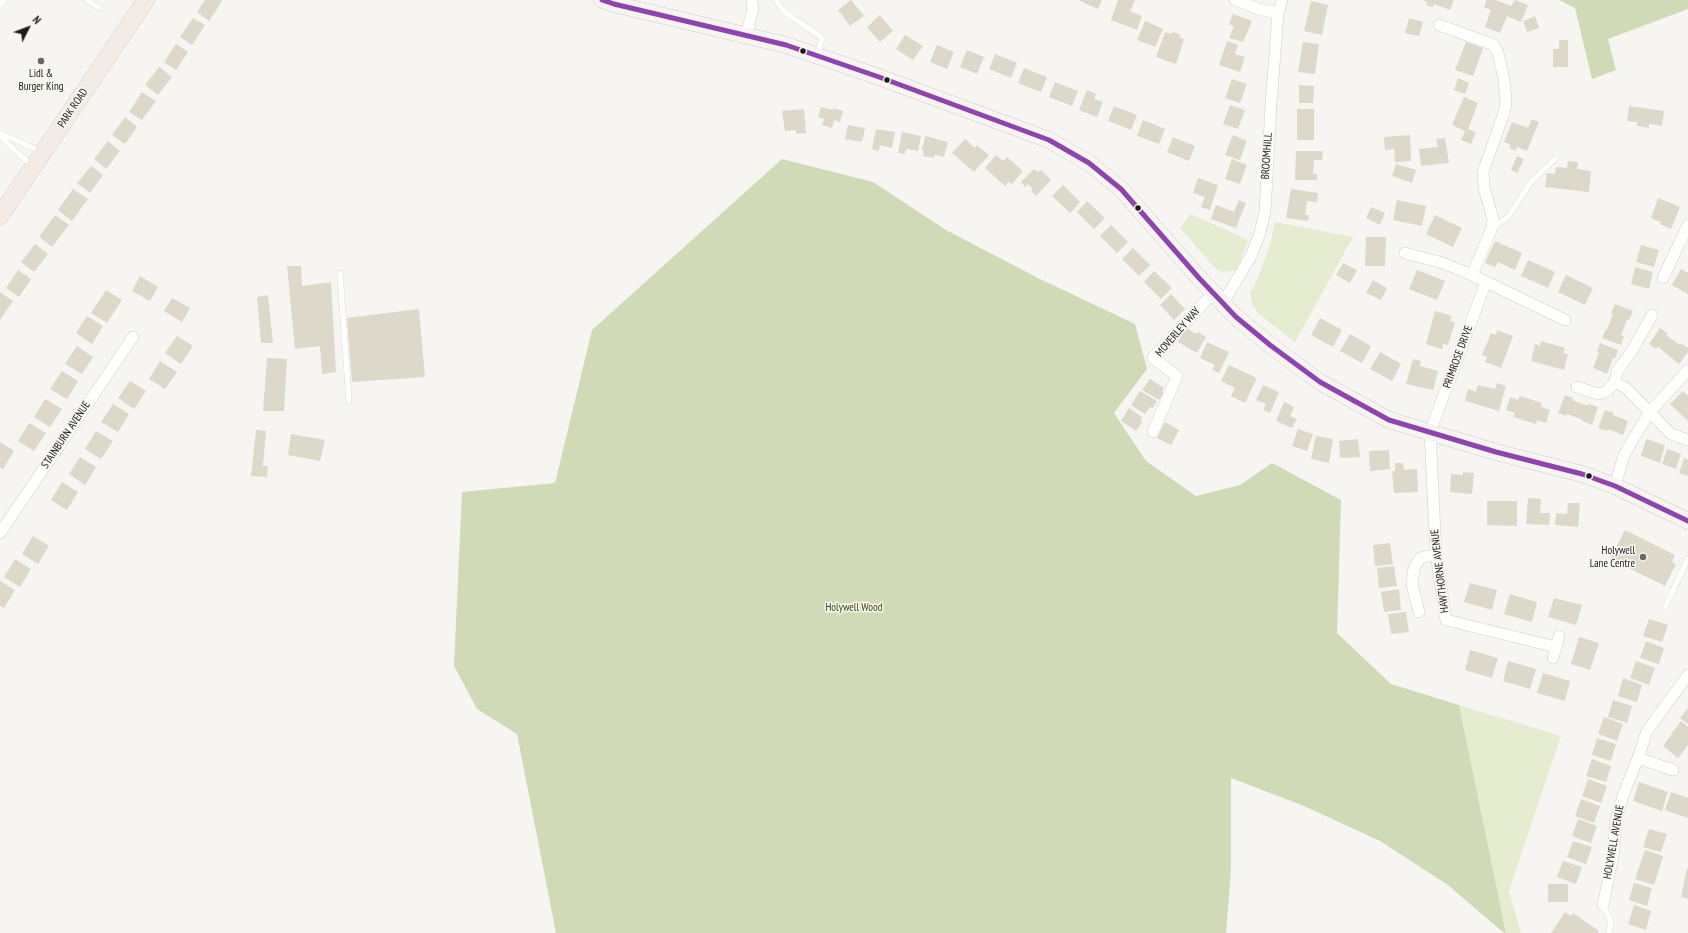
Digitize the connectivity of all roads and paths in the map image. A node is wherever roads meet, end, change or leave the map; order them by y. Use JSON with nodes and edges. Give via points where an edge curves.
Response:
{"nodes":[{"id":1,"x":4,"y":0,"type":"edge"},
{"id":2,"x":87,"y":0,"type":"edge"},
{"id":3,"x":146,"y":0,"type":"edge"},
{"id":4,"x":602,"y":0,"type":"edge"},
{"id":5,"x":752,"y":0,"type":"edge"},
{"id":6,"x":776,"y":0,"type":"edge"},
{"id":7,"x":1235,"y":0,"type":"edge"},
{"id":8,"x":1282,"y":0,"type":"edge"},
{"id":9,"x":0,"y":5,"type":"edge"},
{"id":10,"x":100,"y":8,"type":"dead end"},
{"id":11,"x":1278,"y":13,"type":"junction"},
{"id":12,"x":1439,"y":25,"type":"dead end"},
{"id":13,"x":746,"y":36,"type":"junction"},
{"id":14,"x":818,"y":55,"type":"junction"},
{"id":15,"x":0,"y":133,"type":"edge"},
{"id":16,"x":0,"y":136,"type":"edge"},
{"id":17,"x":42,"y":152,"type":"junction"},
{"id":18,"x":1555,"y":159,"type":"dead end"},
{"id":19,"x":32,"y":167,"type":"junction"},
{"id":20,"x":0,"y":216,"type":"edge"},
{"id":21,"x":1688,"y":225,"type":"edge"},
{"id":22,"x":1492,"y":228,"type":"junction"},
{"id":23,"x":1405,"y":253,"type":"dead end"},
{"id":24,"x":340,"y":272,"type":"dead end"},
{"id":25,"x":1472,"y":275,"type":"junction"},
{"id":26,"x":1663,"y":278,"type":"dead end"},
{"id":27,"x":1486,"y":282,"type":"junction"},
{"id":28,"x":1218,"y":298,"type":"junction"},
{"id":29,"x":1652,"y":315,"type":"dead end"},
{"id":30,"x":1565,"y":320,"type":"dead end"},
{"id":31,"x":133,"y":337,"type":"dead end"},
{"id":32,"x":1688,"y":370,"type":"edge"},
{"id":33,"x":1615,"y":382,"type":"junction"},
{"id":34,"x":1577,"y":387,"type":"dead end"},
{"id":35,"x":348,"y":401,"type":"dead end"},
{"id":36,"x":1650,"y":412,"type":"junction"},
{"id":37,"x":1153,"y":432,"type":"dead end"},
{"id":38,"x":1430,"y":432,"type":"junction"},
{"id":39,"x":1688,"y":440,"type":"edge"},
{"id":40,"x":1615,"y":486,"type":"junction"},
{"id":41,"x":1688,"y":521,"type":"edge"},
{"id":42,"x":0,"y":533,"type":"edge"},
{"id":43,"x":1436,"y":554,"type":"junction"},
{"id":44,"x":1688,"y":560,"type":"edge"},
{"id":45,"x":1665,"y":606,"type":"dead end"},
{"id":46,"x":1419,"y":612,"type":"dead end"},
{"id":47,"x":1559,"y":636,"type":"dead end"},
{"id":48,"x":1556,"y":647,"type":"junction"},
{"id":49,"x":1553,"y":658,"type":"dead end"},
{"id":50,"x":1688,"y":675,"type":"edge"},
{"id":51,"x":1638,"y":758,"type":"junction"},
{"id":52,"x":1673,"y":770,"type":"dead end"},
{"id":53,"x":1603,"y":905,"type":"joint"},
{"id":54,"x":1609,"y":933,"type":"edge"}],
"edges":[{"from":1,"to":9,"type":"lane"},
{"from":2,"to":10,"type":"lane"},
{"from":3,"to":17,"type":"main road","name":"PARK ROAD"},
{"from":4,"to":13,"type":"main road"},
{"from":5,"to":13,"type":"street"},
{"from":6,"to":14,"type":"lane","via":[[782,9],[820,36],[822,40]]},
{"from":7,"to":11,"type":"street"},
{"from":8,"to":11,"type":"street","name":"BROOMHILL"},
{"from":11,"to":28,"type":"street","name":"BROOMHILL","via":[[1265,212],[1251,256]]},
{"from":12,"to":22,"type":"street","via":[[1494,44],[1498,53],[1506,102],[1483,172],[1484,188],[1493,219]]},
{"from":13,"to":14,"type":"main road"},
{"from":14,"to":28,"type":"main road","via":[[1049,140],[1089,163],[1121,189]]},
{"from":15,"to":17,"type":"lane"},
{"from":16,"to":19,"type":"lane"},
{"from":17,"to":19,"type":"main road","name":"PARK ROAD"},
{"from":18,"to":22,"type":"lane","via":[[1531,182],[1508,217]]},
{"from":19,"to":20,"type":"main road","name":"PARK ROAD"},
{"from":21,"to":26,"type":"street"},
{"from":22,"to":25,"type":"street"},
{"from":23,"to":25,"type":"street","via":[[1443,263]]},
{"from":24,"to":35,"type":"lane"},
{"from":25,"to":27,"type":"street"},
{"from":27,"to":30,"type":"street"},
{"from":27,"to":38,"type":"street","name":"PRIMROSE DRIVE"},
{"from":28,"to":37,"type":"street","name":"MOVERLEY WAY","via":[[1153,358],[1177,376]]},
{"from":28,"to":38,"type":"main road","via":[[1236,317],[1320,382],[1389,420]]},
{"from":29,"to":33,"type":"street","via":[[1632,351],[1617,371]]},
{"from":31,"to":42,"type":"street","name":"STAINBURN AVENUE"},
{"from":32,"to":36,"type":"street"},
{"from":33,"to":34,"type":"street","via":[[1607,391],[1598,394]]},
{"from":33,"to":36,"type":"street","via":[[1626,388]]},
{"from":36,"to":39,"type":"street","via":[[1671,434]]},
{"from":36,"to":40,"type":"street","via":[[1623,458]]},
{"from":38,"to":40,"type":"main road","via":[[1582,474]]},
{"from":38,"to":43,"type":"street","name":"HAWTHORNE AVENUE"},
{"from":40,"to":41,"type":"main road"},
{"from":43,"to":46,"type":"street","via":[[1420,558],[1414,568],[1412,585]]},
{"from":43,"to":48,"type":"street","name":"HAWTHORNE AVENUE","via":[[1446,620]]},
{"from":44,"to":45,"type":"lane"},
{"from":47,"to":48,"type":"street"},
{"from":48,"to":49,"type":"street"},
{"from":50,"to":51,"type":"street","name":"HOLYWELL AVENUE","via":[[1647,732]]},
{"from":51,"to":52,"type":"street"},
{"from":51,"to":53,"type":"street","name":"HOLYWELL AVENUE","via":[[1616,819],[1614,857]]},
{"from":53,"to":54,"type":"lane","via":[[1611,921]]}]}
